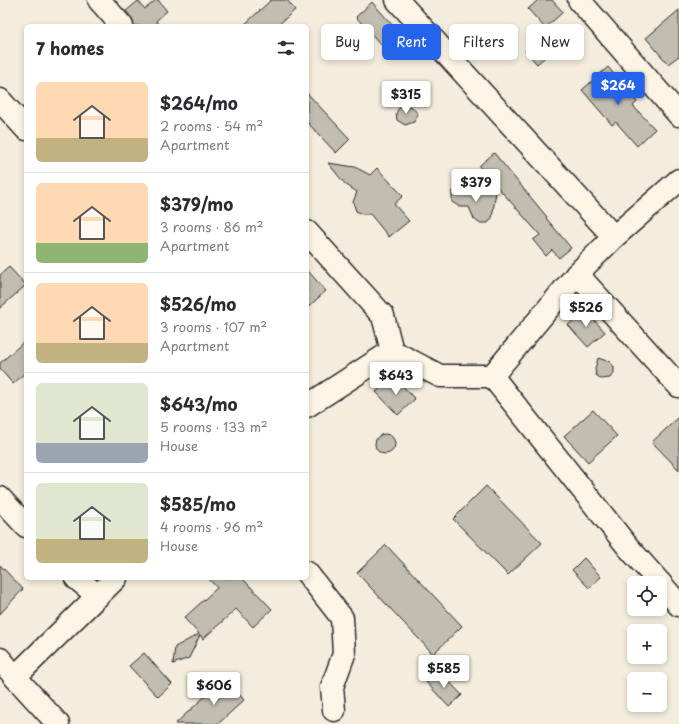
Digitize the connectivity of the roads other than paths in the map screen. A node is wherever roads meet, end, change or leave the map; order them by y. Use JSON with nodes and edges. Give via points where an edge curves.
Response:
{"nodes":[{"id":1,"x":99,"y":0,"type":"edge"},
{"id":2,"x":397,"y":0,"type":"edge"},
{"id":3,"x":579,"y":0,"type":"edge"},
{"id":4,"x":120,"y":24,"type":"edge"},
{"id":5,"x":0,"y":100,"type":"edge"},
{"id":6,"x":679,"y":115,"type":"edge"},
{"id":7,"x":24,"y":127,"type":"edge"},
{"id":8,"x":677,"y":187,"type":"edge"},
{"id":9,"x":309,"y":234,"type":"edge"},
{"id":10,"x":614,"y":237,"type":"junction"},
{"id":11,"x":577,"y":274,"type":"junction"},
{"id":12,"x":392,"y":352,"type":"junction"},
{"id":13,"x":492,"y":376,"type":"junction"},
{"id":14,"x":679,"y":386,"type":"edge"},
{"id":15,"x":309,"y":405,"type":"edge"},
{"id":16,"x":0,"y":498,"type":"edge"},
{"id":17,"x":24,"y":524,"type":"edge"},
{"id":18,"x":309,"y":576,"type":"edge"},
{"id":19,"x":654,"y":576,"type":"edge"},
{"id":20,"x":78,"y":580,"type":"edge"},
{"id":21,"x":114,"y":580,"type":"edge"},
{"id":22,"x":667,"y":591,"type":"edge"},
{"id":23,"x":98,"y":596,"type":"junction"},
{"id":24,"x":679,"y":605,"type":"edge"},
{"id":25,"x":0,"y":659,"type":"edge"},
{"id":26,"x":15,"y":676,"type":"junction"},
{"id":27,"x":334,"y":710,"type":"dead end"},
{"id":28,"x":58,"y":724,"type":"edge"}],
"edges":[{"from":1,"to":4,"type":"street"},
{"from":2,"to":10,"type":"street"},
{"from":3,"to":6,"type":"street"},
{"from":5,"to":7,"type":"street"},
{"from":8,"to":10,"type":"street"},
{"from":9,"to":12,"type":"street","via":[[383,316]]},
{"from":10,"to":11,"type":"street"},
{"from":11,"to":13,"type":"street"},
{"from":11,"to":14,"type":"street"},
{"from":12,"to":13,"type":"street","via":[[440,376]]},
{"from":12,"to":15,"type":"street"},
{"from":13,"to":19,"type":"street"},
{"from":16,"to":17,"type":"street"},
{"from":18,"to":27,"type":"street","via":[[342,618],[344,654],[332,687]]},
{"from":20,"to":23,"type":"street"},
{"from":21,"to":23,"type":"street"},
{"from":22,"to":24,"type":"street"},
{"from":23,"to":26,"type":"street"},
{"from":25,"to":26,"type":"street"},
{"from":26,"to":28,"type":"street"}]}
